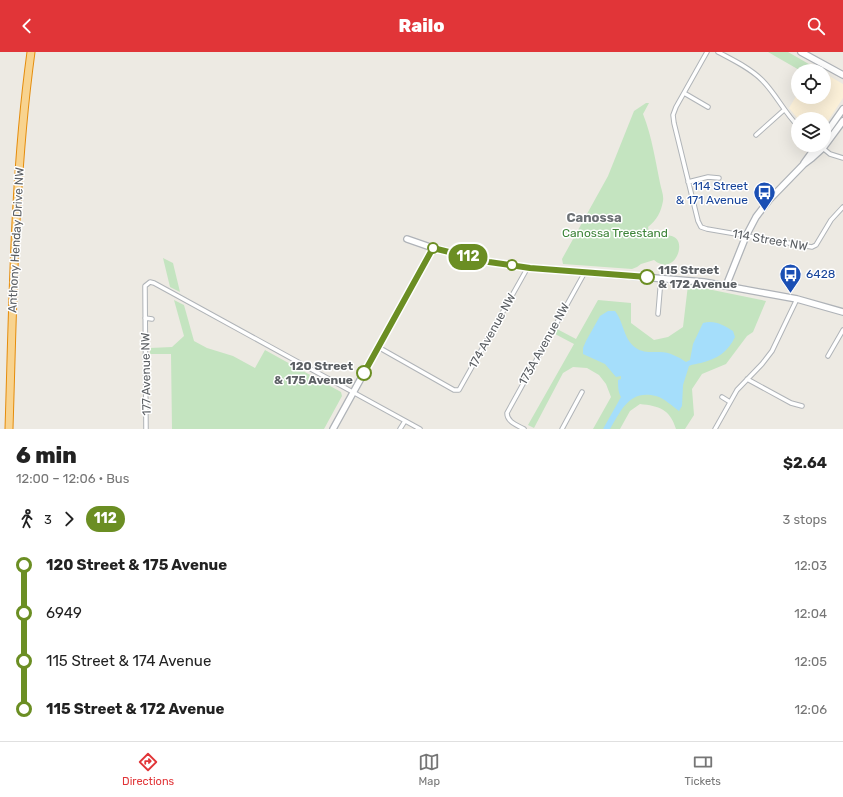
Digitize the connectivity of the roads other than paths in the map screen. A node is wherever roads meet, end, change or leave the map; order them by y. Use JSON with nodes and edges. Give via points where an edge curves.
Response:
{"nodes":[{"id":1,"x":31,"y":52,"type":"edge"},
{"id":2,"x":707,"y":52,"type":"edge"},
{"id":3,"x":718,"y":52,"type":"edge"},
{"id":4,"x":801,"y":52,"type":"edge"},
{"id":5,"x":843,"y":75,"type":"edge"},
{"id":6,"x":771,"y":82,"type":"dead end"},
{"id":7,"x":767,"y":86,"type":"junction"},
{"id":8,"x":684,"y":93,"type":"junction"},
{"id":9,"x":708,"y":107,"type":"dead end"},
{"id":10,"x":843,"y":109,"type":"edge"},
{"id":11,"x":784,"y":110,"type":"junction"},
{"id":12,"x":791,"y":118,"type":"edge"},
{"id":13,"x":843,"y":121,"type":"edge"},
{"id":14,"x":831,"y":126,"type":"edge"},
{"id":15,"x":756,"y":134,"type":"dead end"},
{"id":16,"x":831,"y":134,"type":"edge"},
{"id":17,"x":813,"y":152,"type":"edge"},
{"id":18,"x":828,"y":152,"type":"edge"},
{"id":19,"x":843,"y":158,"type":"edge"},
{"id":20,"x":719,"y":178,"type":"dead end"},
{"id":21,"x":688,"y":182,"type":"junction"},
{"id":22,"x":843,"y":207,"type":"edge"},
{"id":23,"x":746,"y":236,"type":"junction"},
{"id":24,"x":407,"y":239,"type":"dead end"},
{"id":25,"x":433,"y":248,"type":"junction"},
{"id":26,"x":528,"y":268,"type":"junction"},
{"id":27,"x":584,"y":272,"type":"junction"},
{"id":28,"x":661,"y":278,"type":"junction"},
{"id":29,"x":726,"y":286,"type":"junction"},
{"id":30,"x":797,"y":298,"type":"junction"},
{"id":31,"x":843,"y":312,"type":"edge"},
{"id":32,"x":658,"y":314,"type":"dead end"},
{"id":33,"x":145,"y":318,"type":"junction"},
{"id":34,"x":152,"y":319,"type":"dead end"},
{"id":35,"x":220,"y":319,"type":"junction"},
{"id":36,"x":218,"y":324,"type":"dead end"},
{"id":37,"x":843,"y":330,"type":"edge"},
{"id":38,"x":378,"y":347,"type":"junction"},
{"id":39,"x":828,"y":356,"type":"dead end"},
{"id":40,"x":748,"y":379,"type":"junction"},
{"id":41,"x":353,"y":392,"type":"junction"},
{"id":42,"x":582,"y":392,"type":"dead end"},
{"id":43,"x":722,"y":397,"type":"dead end"},
{"id":44,"x":730,"y":402,"type":"junction"},
{"id":45,"x":802,"y":406,"type":"dead end"},
{"id":46,"x":405,"y":421,"type":"junction"},
{"id":47,"x":9,"y":429,"type":"edge"},
{"id":48,"x":146,"y":429,"type":"edge"},
{"id":49,"x":333,"y":429,"type":"edge"},
{"id":50,"x":400,"y":429,"type":"edge"},
{"id":51,"x":420,"y":429,"type":"edge"},
{"id":52,"x":524,"y":429,"type":"edge"},
{"id":53,"x":562,"y":429,"type":"edge"},
{"id":54,"x":715,"y":429,"type":"edge"}],
"edges":[{"from":1,"to":47,"type":"highway","name":"Anthony Henday Drive NW","via":[[16,220]]},
{"from":2,"to":8,"type":"street"},
{"from":3,"to":7,"type":"street","via":[[752,72]]},
{"from":4,"to":5,"type":"street"},
{"from":6,"to":7,"type":"street"},
{"from":7,"to":11,"type":"street"},
{"from":8,"to":9,"type":"street"},
{"from":8,"to":21,"type":"street","via":[[675,109],[673,119]]},
{"from":10,"to":14,"type":"street"},
{"from":11,"to":12,"type":"street"},
{"from":11,"to":15,"type":"street"},
{"from":13,"to":16,"type":"street"},
{"from":17,"to":23,"type":"street","via":[[762,209]]},
{"from":18,"to":19,"type":"street"},
{"from":20,"to":21,"type":"street","via":[[708,177]]},
{"from":21,"to":23,"type":"street","name":"114 Street NW","via":[[701,227]]},
{"from":22,"to":23,"type":"street","name":"114 Street NW","via":[[812,247]]},
{"from":23,"to":29,"type":"street"},
{"from":24,"to":25,"type":"street"},
{"from":25,"to":26,"type":"street","via":[[489,262]]},
{"from":25,"to":38,"type":"street"},
{"from":26,"to":27,"type":"street"},
{"from":26,"to":38,"type":"street","name":"174 Avenue NW","via":[[459,390],[454,390]]},
{"from":27,"to":28,"type":"street"},
{"from":27,"to":52,"type":"street","name":"173A Avenue NW","via":[[507,413],[511,422]]},
{"from":28,"to":29,"type":"street"},
{"from":28,"to":32,"type":"street"},
{"from":29,"to":30,"type":"street"},
{"from":30,"to":31,"type":"street"},
{"from":30,"to":40,"type":"street","via":[[772,351]]},
{"from":33,"to":34,"type":"street","name":"177 Avenue NW"},
{"from":33,"to":35,"type":"street","name":"177 Avenue NW","via":[[145,286],[148,282]]},
{"from":33,"to":48,"type":"street","name":"177 Avenue NW"},
{"from":35,"to":36,"type":"street"},
{"from":35,"to":41,"type":"street"},
{"from":37,"to":39,"type":"street"},
{"from":38,"to":41,"type":"street"},
{"from":40,"to":44,"type":"street"},
{"from":40,"to":45,"type":"street","via":[[791,403]]},
{"from":41,"to":46,"type":"street"},
{"from":41,"to":49,"type":"street"},
{"from":42,"to":53,"type":"street"},
{"from":43,"to":44,"type":"street"},
{"from":44,"to":54,"type":"street"},
{"from":46,"to":50,"type":"street"},
{"from":46,"to":51,"type":"street"}]}
